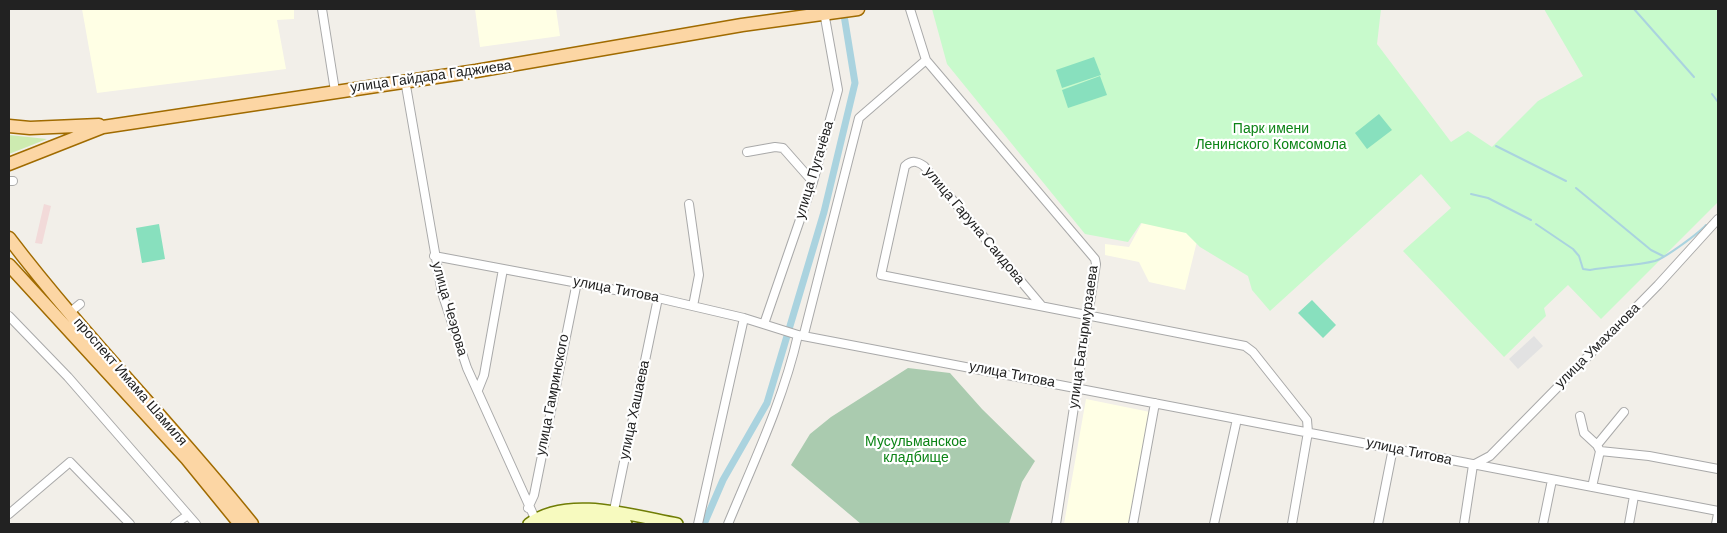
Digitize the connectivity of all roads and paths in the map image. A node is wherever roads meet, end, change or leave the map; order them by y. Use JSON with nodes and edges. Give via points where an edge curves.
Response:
{"nodes":[{"id":1,"x":322,"y":9,"type":"edge"},
{"id":2,"x":858,"y":9,"type":"edge"},
{"id":3,"x":910,"y":9,"type":"edge"},
{"id":4,"x":831,"y":11,"type":"edge"},
{"id":5,"x":926,"y":60,"type":"junction"},
{"id":6,"x":405,"y":81,"type":"junction"},
{"id":7,"x":334,"y":90,"type":"junction"},
{"id":8,"x":9,"y":126,"type":"edge"},
{"id":9,"x":747,"y":152,"type":"dead end"},
{"id":10,"x":9,"y":164,"type":"edge"},
{"id":11,"x":812,"y":182,"type":"junction"},
{"id":12,"x":689,"y":204,"type":"dead end"},
{"id":13,"x":1718,"y":219,"type":"edge"},
{"id":14,"x":9,"y":238,"type":"edge"},
{"id":15,"x":434,"y":256,"type":"junction"},
{"id":16,"x":9,"y":265,"type":"edge"},
{"id":17,"x":503,"y":269,"type":"junction"},
{"id":18,"x":577,"y":282,"type":"junction"},
{"id":19,"x":658,"y":298,"type":"junction"},
{"id":20,"x":80,"y":304,"type":"dead end"},
{"id":21,"x":693,"y":306,"type":"junction"},
{"id":22,"x":1041,"y":306,"type":"junction"},
{"id":23,"x":69,"y":313,"type":"junction"},
{"id":24,"x":1087,"y":315,"type":"junction"},
{"id":25,"x":9,"y":316,"type":"edge"},
{"id":26,"x":744,"y":318,"type":"junction"},
{"id":27,"x":764,"y":324,"type":"junction"},
{"id":28,"x":801,"y":334,"type":"junction"},
{"id":29,"x":1077,"y":388,"type":"junction"},
{"id":30,"x":478,"y":390,"type":"junction"},
{"id":31,"x":1155,"y":403,"type":"junction"},
{"id":32,"x":1624,"y":412,"type":"dead end"},
{"id":33,"x":1580,"y":416,"type":"dead end"},
{"id":34,"x":1237,"y":418,"type":"junction"},
{"id":35,"x":1308,"y":432,"type":"junction"},
{"id":36,"x":1393,"y":448,"type":"junction"},
{"id":37,"x":1599,"y":448,"type":"junction"},
{"id":38,"x":1473,"y":465,"type":"junction"},
{"id":39,"x":1718,"y":469,"type":"edge"},
{"id":40,"x":1552,"y":480,"type":"junction"},
{"id":41,"x":1592,"y":488,"type":"junction"},
{"id":42,"x":1634,"y":496,"type":"junction"},
{"id":43,"x":528,"y":508,"type":"junction"},
{"id":44,"x":1718,"y":513,"type":"edge"},
{"id":45,"x":9,"y":514,"type":"edge"},
{"id":46,"x":188,"y":515,"type":"junction"},
{"id":47,"x":613,"y":517,"type":"junction"},
{"id":48,"x":536,"y":523,"type":"edge"},
{"id":49,"x":130,"y":524,"type":"edge"},
{"id":50,"x":175,"y":524,"type":"edge"},
{"id":51,"x":196,"y":524,"type":"edge"},
{"id":52,"x":240,"y":524,"type":"edge"},
{"id":53,"x":252,"y":524,"type":"edge"},
{"id":54,"x":626,"y":524,"type":"edge"},
{"id":55,"x":677,"y":524,"type":"edge"},
{"id":56,"x":698,"y":524,"type":"edge"},
{"id":57,"x":728,"y":524,"type":"edge"},
{"id":58,"x":1051,"y":524,"type":"edge"},
{"id":59,"x":1056,"y":524,"type":"edge"},
{"id":60,"x":1133,"y":524,"type":"edge"},
{"id":61,"x":1214,"y":524,"type":"edge"},
{"id":62,"x":1292,"y":524,"type":"edge"},
{"id":63,"x":1378,"y":524,"type":"edge"},
{"id":64,"x":1464,"y":524,"type":"edge"},
{"id":65,"x":1543,"y":524,"type":"edge"},
{"id":66,"x":1629,"y":524,"type":"edge"},
{"id":67,"x":1716,"y":524,"type":"edge"}],
"edges":[{"from":1,"to":7,"type":"street"},
{"from":2,"to":4,"type":"main road","name":"улица Гайдара Гаджиева"},
{"from":3,"to":5,"type":"street","name":"улица Батырмурзаева"},
{"from":4,"to":6,"type":"main road","name":"улица Гайдара Гаджиева"},
{"from":4,"to":11,"type":"street","name":"улица Пугачёва","via":[[838,90]]},
{"from":5,"to":24,"type":"street","name":"улица Батырмурзаева","via":[[1095,259]]},
{"from":5,"to":28,"type":"street","via":[[859,118]]},
{"from":6,"to":7,"type":"main road","name":"улица Гайдара Гаджиева"},
{"from":6,"to":15,"type":"street","name":"улица Чеэрова"},
{"from":7,"to":8,"type":"main road","name":"улица Гайдара Гаджиева","via":[[102,125]]},
{"from":7,"to":10,"type":"main road","name":"улица Гайдара Гаджиева","via":[[103,127]]},
{"from":9,"to":11,"type":"street","via":[[783,148]]},
{"from":11,"to":27,"type":"street","name":"улица Пугачёва"},
{"from":12,"to":21,"type":"street","via":[[699,275]]},
{"from":13,"to":38,"type":"street","name":"улица Умаханова","via":[[1658,285],[1490,456]]},
{"from":14,"to":23,"type":"main road","name":"проспект Имама Шамиля"},
{"from":15,"to":17,"type":"street","name":"улица Титова"},
{"from":15,"to":30,"type":"street","name":"улица Чеэрова","via":[[442,293],[467,368]]},
{"from":16,"to":52,"type":"main road","name":"проспект Имама Шамиля","via":[[187,460]]},
{"from":17,"to":18,"type":"street","name":"улица Титова"},
{"from":17,"to":30,"type":"street","via":[[484,375]]},
{"from":18,"to":19,"type":"street","name":"улица Титова"},
{"from":18,"to":43,"type":"street","name":"улица Гамринского","via":[[534,495]]},
{"from":19,"to":21,"type":"street","name":"улица Титова"},
{"from":19,"to":47,"type":"street","name":"улица Хашаева"},
{"from":20,"to":23,"type":"street"},
{"from":21,"to":26,"type":"street","name":"улица Титова"},
{"from":22,"to":22,"type":"street","name":"улица Гаруна Саидова","via":[[882,275],[909,163],[924,166]]},
{"from":22,"to":24,"type":"street","name":"улица Гаруна Саидова"},
{"from":23,"to":53,"type":"main road","name":"проспект Имама Шамиля"},
{"from":24,"to":29,"type":"street","name":"улица Батырмурзаева"},
{"from":24,"to":35,"type":"street","name":"улица Гаруна Саидова","via":[[1244,346],[1253,352],[1305,418]]},
{"from":25,"to":46,"type":"street","via":[[68,377]]},
{"from":26,"to":27,"type":"street","name":"улица Титова"},
{"from":26,"to":56,"type":"street"},
{"from":27,"to":28,"type":"street","name":"улица Титова"},
{"from":28,"to":29,"type":"street","name":"улица Титова"},
{"from":28,"to":57,"type":"street","via":[[773,418]]},
{"from":29,"to":31,"type":"street","name":"улица Титова"},
{"from":29,"to":58,"type":"street","name":"улица Батырмурзаева"},
{"from":29,"to":59,"type":"street","name":"улица Батырмурзаева"},
{"from":30,"to":43,"type":"street","name":"улица Чеэрова"},
{"from":31,"to":34,"type":"street","name":"улица Титова"},
{"from":31,"to":60,"type":"street"},
{"from":32,"to":37,"type":"street"},
{"from":33,"to":37,"type":"street","via":[[1584,432]]},
{"from":34,"to":35,"type":"street","name":"улица Титова"},
{"from":34,"to":61,"type":"street"},
{"from":35,"to":36,"type":"street","name":"улица Титова"},
{"from":35,"to":62,"type":"street"},
{"from":36,"to":38,"type":"street","name":"улица Титова"},
{"from":36,"to":63,"type":"street"},
{"from":37,"to":39,"type":"street"},
{"from":37,"to":41,"type":"street"},
{"from":38,"to":40,"type":"street","name":"улица Титова"},
{"from":38,"to":64,"type":"street"},
{"from":40,"to":41,"type":"street","name":"улица Титова"},
{"from":40,"to":65,"type":"street"},
{"from":41,"to":42,"type":"street","name":"улица Титова"},
{"from":42,"to":44,"type":"street","name":"улица Титова"},
{"from":42,"to":66,"type":"street"},
{"from":43,"to":48,"type":"street","name":"улица Чеэрова"},
{"from":44,"to":67,"type":"street"},
{"from":45,"to":49,"type":"street","via":[[70,462]]},
{"from":46,"to":50,"type":"street"},
{"from":46,"to":51,"type":"street"},
{"from":47,"to":48,"type":"main road"},
{"from":47,"to":54,"type":"main road"},
{"from":47,"to":55,"type":"main road"}]}
